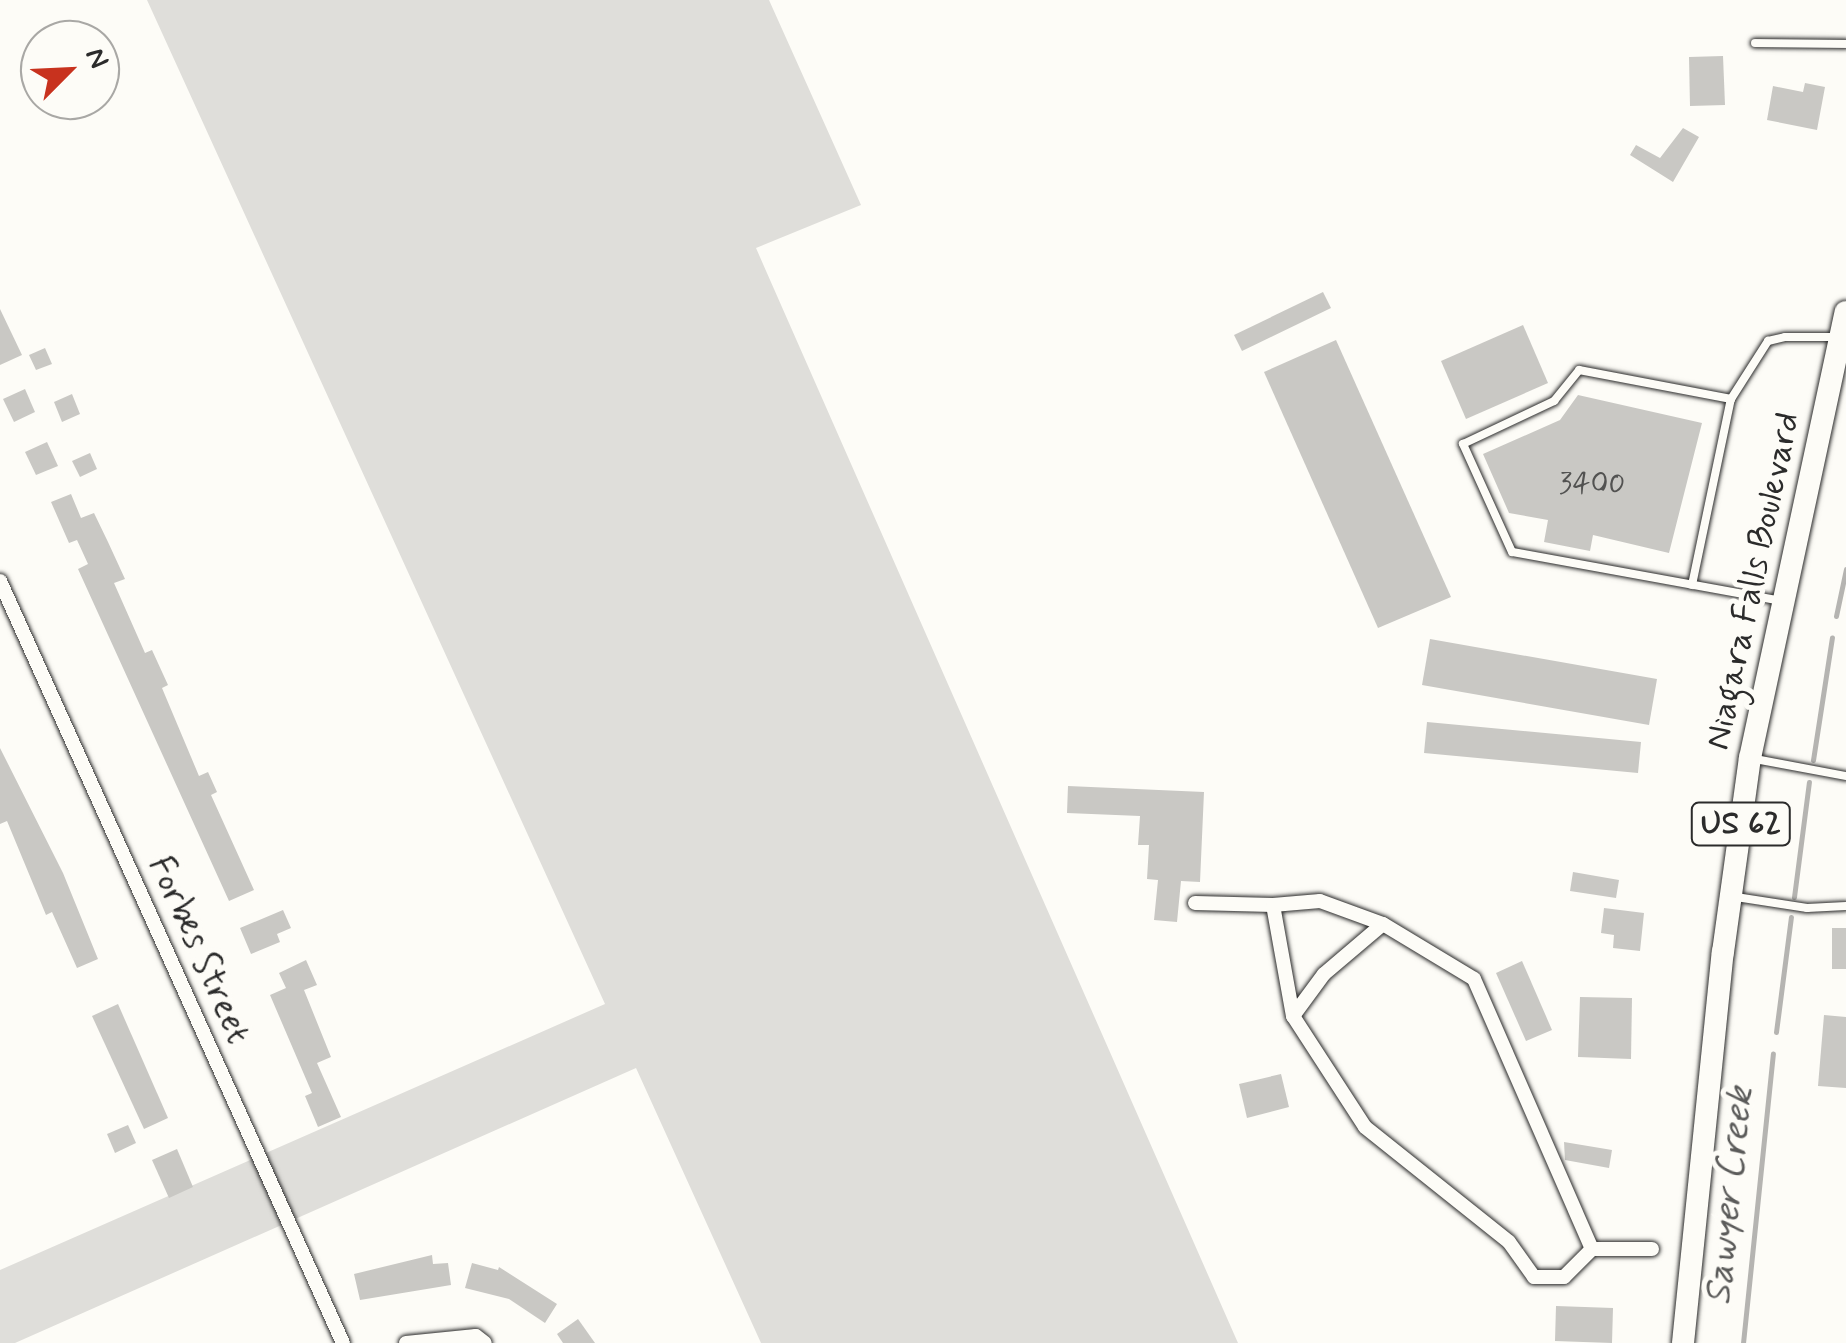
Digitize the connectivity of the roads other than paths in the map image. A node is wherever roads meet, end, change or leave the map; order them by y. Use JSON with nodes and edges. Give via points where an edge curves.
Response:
{"nodes":[{"id":1,"x":1755,"y":43,"type":"dead end"},
{"id":2,"x":1846,"y":44,"type":"edge"},
{"id":3,"x":1844,"y":325,"type":"edge"},
{"id":4,"x":1731,"y":399,"type":"junction"},
{"id":5,"x":0,"y":581,"type":"edge"},
{"id":6,"x":1692,"y":585,"type":"junction"},
{"id":7,"x":1783,"y":601,"type":"junction"},
{"id":8,"x":1750,"y":758,"type":"junction"},
{"id":9,"x":1846,"y":776,"type":"edge"},
{"id":10,"x":1732,"y":897,"type":"junction"},
{"id":11,"x":1195,"y":903,"type":"dead end"},
{"id":12,"x":1272,"y":905,"type":"junction"},
{"id":13,"x":1846,"y":906,"type":"edge"},
{"id":14,"x":1383,"y":924,"type":"junction"},
{"id":15,"x":1293,"y":1016,"type":"junction"},
{"id":16,"x":1592,"y":1249,"type":"junction"},
{"id":17,"x":1652,"y":1249,"type":"dead end"},
{"id":18,"x":342,"y":1343,"type":"edge"},
{"id":19,"x":406,"y":1343,"type":"edge"},
{"id":20,"x":485,"y":1343,"type":"edge"},
{"id":21,"x":1683,"y":1343,"type":"edge"}],
"edges":[{"from":1,"to":2,"type":"lane"},
{"from":3,"to":4,"type":"lane","via":[[1768,341]]},
{"from":3,"to":7,"type":"main road","name":"Niagara Falls Boulevard","number":"US 62"},
{"from":4,"to":6,"type":"lane"},
{"from":4,"to":6,"type":"lane","via":[[1578,370],[1554,401],[1462,444],[1512,552]]},
{"from":5,"to":18,"type":"street","name":"Forbes Street"},
{"from":6,"to":7,"type":"lane"},
{"from":7,"to":8,"type":"main road","name":"Niagara Falls Boulevard","number":"US 62"},
{"from":8,"to":9,"type":"lane"},
{"from":8,"to":10,"type":"main road","name":"Niagara Falls Boulevard","number":"US 62"},
{"from":10,"to":13,"type":"lane"},
{"from":10,"to":21,"type":"main road","name":"Niagara Falls Boulevard","number":"US 62"},
{"from":11,"to":12,"type":"street"},
{"from":12,"to":14,"type":"street","via":[[1320,901]]},
{"from":12,"to":15,"type":"street"},
{"from":14,"to":15,"type":"street","via":[[1324,974]]},
{"from":14,"to":16,"type":"street","via":[[1474,979]]},
{"from":15,"to":16,"type":"street","via":[[1365,1127],[1509,1242],[1534,1278],[1564,1277]]},
{"from":16,"to":17,"type":"street"},
{"from":19,"to":20,"type":"street","via":[[476,1336]]}]}
